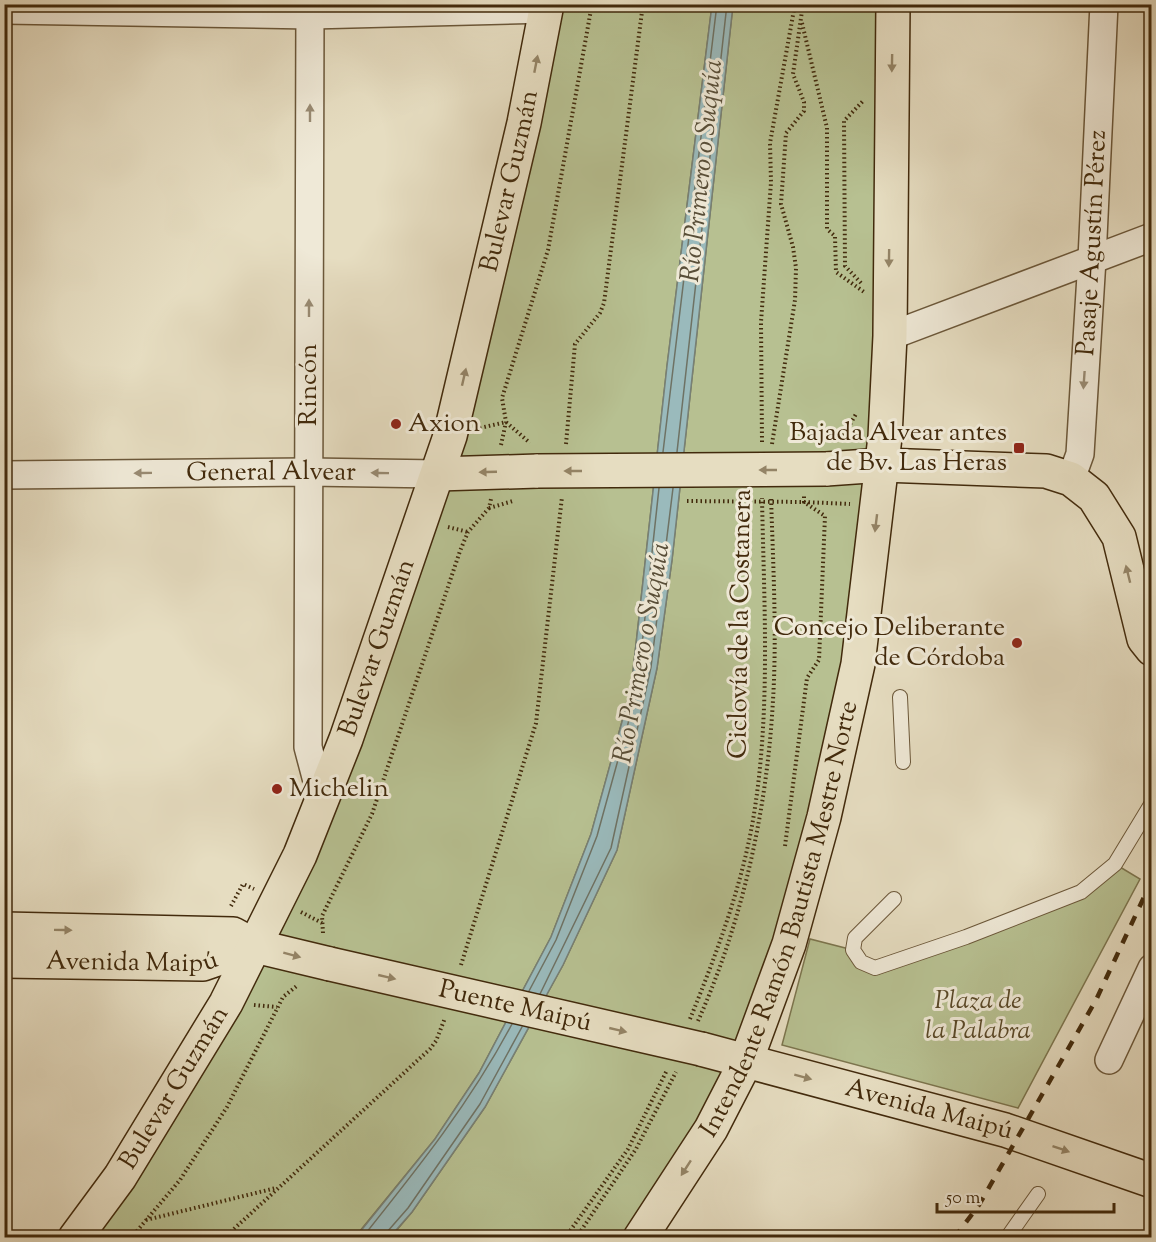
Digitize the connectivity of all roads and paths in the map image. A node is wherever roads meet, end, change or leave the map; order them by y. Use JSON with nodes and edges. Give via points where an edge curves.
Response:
{"nodes":[{"id":1,"x":643,"y":4,"type":"edge"},
{"id":2,"x":799,"y":4,"type":"edge"},
{"id":3,"x":893,"y":4,"type":"edge"},
{"id":4,"x":1104,"y":4,"type":"edge"},
{"id":5,"x":547,"y":7,"type":"edge"},
{"id":6,"x":4,"y":10,"type":"edge"},
{"id":7,"x":311,"y":10,"type":"edge"},
{"id":8,"x":801,"y":19,"type":"junction"},
{"id":9,"x":864,"y":90,"type":"dead end"},
{"id":10,"x":1152,"y":237,"type":"edge"},
{"id":11,"x":1092,"y":259,"type":"junction"},
{"id":12,"x":861,"y":290,"type":"junction"},
{"id":13,"x":880,"y":315,"type":"junction"},
{"id":14,"x":859,"y":405,"type":"dead end"},
{"id":15,"x":450,"y":436,"type":"junction"},
{"id":16,"x":762,"y":443,"type":"dead end"},
{"id":17,"x":771,"y":446,"type":"dead end"},
{"id":18,"x":566,"y":448,"type":"dead end"},
{"id":19,"x":537,"y":459,"type":"junction"},
{"id":20,"x":883,"y":465,"type":"junction"},
{"id":21,"x":309,"y":472,"type":"junction"},
{"id":22,"x":816,"y":472,"type":"junction"},
{"id":23,"x":438,"y":474,"type":"junction"},
{"id":24,"x":4,"y":475,"type":"edge"},
{"id":25,"x":1071,"y":479,"type":"junction"},
{"id":26,"x":762,"y":490,"type":"dead end"},
{"id":27,"x":771,"y":491,"type":"dead end"},
{"id":28,"x":562,"y":495,"type":"dead end"},
{"id":29,"x":523,"y":500,"type":"dead end"},
{"id":30,"x":878,"y":505,"type":"junction"},
{"id":31,"x":489,"y":508,"type":"dead end"},
{"id":32,"x":1152,"y":649,"type":"edge"},
{"id":33,"x":900,"y":696,"type":"dead end"},
{"id":34,"x":903,"y":762,"type":"dead end"},
{"id":35,"x":322,"y":800,"type":"junction"},
{"id":36,"x":1152,"y":803,"type":"edge"},
{"id":37,"x":783,"y":854,"type":"dead end"},
{"id":38,"x":894,"y":899,"type":"dead end"},
{"id":39,"x":4,"y":929,"type":"edge"},
{"id":40,"x":255,"y":946,"type":"junction"},
{"id":41,"x":4,"y":961,"type":"edge"},
{"id":42,"x":330,"y":964,"type":"joint"},
{"id":43,"x":1152,"y":968,"type":"edge"},
{"id":44,"x":459,"y":974,"type":"dead end"},
{"id":45,"x":448,"y":1008,"type":"dead end"},
{"id":46,"x":691,"y":1041,"type":"junction"},
{"id":47,"x":1109,"y":1060,"type":"dead end"},
{"id":48,"x":671,"y":1061,"type":"dead end"},
{"id":49,"x":746,"y":1061,"type":"junction"},
{"id":50,"x":1152,"y":1181,"type":"edge"},
{"id":51,"x":278,"y":1188,"type":"junction"},
{"id":52,"x":1038,"y":1194,"type":"dead end"},
{"id":53,"x":146,"y":1220,"type":"dead end"},
{"id":54,"x":75,"y":1238,"type":"edge"},
{"id":55,"x":224,"y":1238,"type":"edge"},
{"id":56,"x":565,"y":1238,"type":"edge"},
{"id":57,"x":576,"y":1238,"type":"edge"},
{"id":58,"x":640,"y":1238,"type":"edge"},
{"id":59,"x":1007,"y":1238,"type":"edge"}],
"edges":[{"from":1,"to":18,"type":"path","via":[[604,303],[600,314],[575,344]]},
{"from":2,"to":8,"type":"path"},
{"from":2,"to":16,"type":"path","via":[[771,143],[761,322]]},
{"from":3,"to":13,"type":"main road","name":"Intendente Ramón Bautista Mestre Norte","one_way":true},
{"from":4,"to":11,"type":"street","name":"Pasaje Agustín Pérez"},
{"from":5,"to":7,"type":"street"},
{"from":15,"to":5,"type":"main road","name":"Bulevar Guzmán","one_way":true,"via":[[524,123]]},
{"from":6,"to":7,"type":"street"},
{"from":21,"to":7,"type":"street","name":"Rincón","one_way":true},
{"from":8,"to":12,"type":"path","via":[[825,112],[827,229],[835,236],[836,272]]},
{"from":8,"to":17,"type":"path","via":[[793,74],[804,111],[786,133],[781,204],[795,257],[795,300]]},
{"from":9,"to":12,"type":"path","via":[[864,100],[844,121],[845,266],[861,283]]},
{"from":10,"to":11,"type":"street"},
{"from":11,"to":13,"type":"street"},
{"from":11,"to":25,"type":"street","name":"Pasaje Agustín Pérez","one_way":true,"via":[[1080,454]]},
{"from":12,"to":13,"type":"path"},
{"from":12,"to":13,"type":"path"},
{"from":13,"to":20,"type":"main road","name":"Intendente Ramón Bautista Mestre Norte"},
{"from":14,"to":22,"type":"path","via":[[855,418]]},
{"from":15,"to":19,"type":"path","via":[[506,422]]},
{"from":15,"to":23,"type":"main road","name":"Bulevar Guzmán"},
{"from":22,"to":19,"type":"main road","name":"General Alvear","one_way":true,"bridge":true},
{"from":19,"to":23,"type":"main road","name":"General Alvear","one_way":true},
{"from":20,"to":22,"type":"main road"},
{"from":20,"to":25,"type":"main road","via":[[1046,471]]},
{"from":20,"to":30,"type":"main road","name":"Intendente Ramón Bautista Mestre Norte"},
{"from":23,"to":21,"type":"street","name":"General Alvear","one_way":true},
{"from":21,"to":24,"type":"street","name":"General Alvear","one_way":true},
{"from":21,"to":35,"type":"street","name":"Rincón","via":[[308,747]]},
{"from":22,"to":30,"type":"path"},
{"from":22,"to":37,"type":"path","via":[[825,516],[819,660],[807,678]]},
{"from":23,"to":35,"type":"main road","name":"Bulevar Guzmán"},
{"from":32,"to":25,"type":"main road","one_way":true,"via":[[1144,639],[1119,537],[1094,497]]},
{"from":26,"to":46,"type":"path","name":"Ciclovía de la Costanera","via":[[765,710],[753,821],[738,886]]},
{"from":27,"to":46,"type":"path","via":[[774,697],[757,834],[720,971]]},
{"from":28,"to":44,"type":"path","via":[[536,723]]},
{"from":29,"to":31,"type":"path"},
{"from":30,"to":49,"type":"main road","name":"Intendente Ramón Bautista Mestre Norte","one_way":true,"via":[[858,664],[824,818],[789,944]]},
{"from":33,"to":34,"type":"lane"},
{"from":35,"to":40,"type":"main road","name":"Bulevar Guzmán","via":[[296,864]]},
{"from":36,"to":38,"type":"lane","via":[[1116,864],[1081,892],[966,938],[874,968],[861,962],[854,950],[855,938]]},
{"from":39,"to":40,"type":"main road","name":"Avenida Maipú","one_way":true,"via":[[225,933]]},
{"from":40,"to":41,"type":"main road","name":"Avenida Maipú","via":[[203,964]]},
{"from":40,"to":42,"type":"main road","name":"Avenida Maipú","one_way":true},
{"from":40,"to":54,"type":"main road","name":"Bulevar Guzmán","via":[[187,1071],[120,1177]]},
{"from":42,"to":46,"type":"main road","name":"Puente Maipú","one_way":true,"bridge":true},
{"from":43,"to":47,"type":"street"},
{"from":45,"to":51,"type":"path","via":[[430,1049]]},
{"from":46,"to":49,"type":"main road","name":"Avenida Maipú"},
{"from":46,"to":57,"type":"path","via":[[636,1149]]},
{"from":48,"to":56,"type":"path","via":[[628,1149]]},
{"from":49,"to":50,"type":"main road","name":"Avenida Maipú","one_way":true,"via":[[1005,1130]]},
{"from":49,"to":58,"type":"main road","name":"Intendente Ramón Bautista Mestre Norte","one_way":true,"via":[[711,1129]]},
{"from":51,"to":53,"type":"path"},
{"from":51,"to":55,"type":"path"},
{"from":52,"to":59,"type":"lane"}]}
